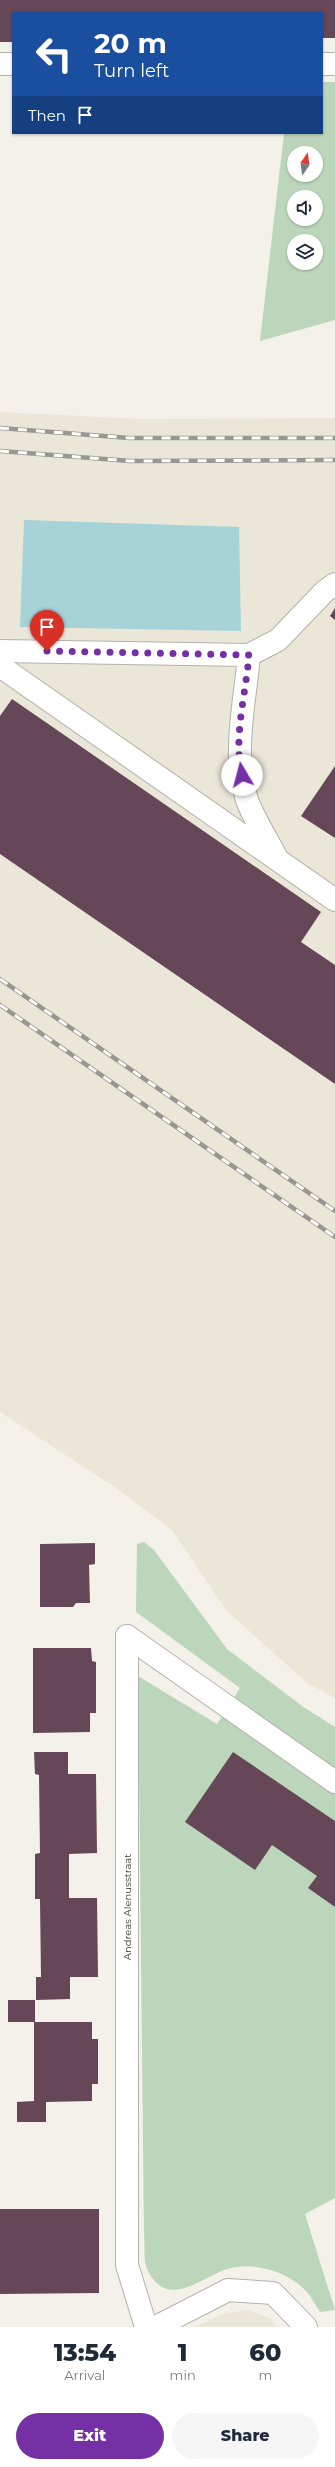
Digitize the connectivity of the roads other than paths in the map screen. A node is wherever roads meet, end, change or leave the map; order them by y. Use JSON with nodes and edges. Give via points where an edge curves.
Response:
{"nodes":[{"id":1,"x":0,"y":64,"type":"edge"},
{"id":2,"x":12,"y":64,"type":"edge"},
{"id":3,"x":323,"y":64,"type":"edge"},
{"id":4,"x":335,"y":64,"type":"edge"},
{"id":5,"x":335,"y":584,"type":"edge"},
{"id":6,"x":0,"y":650,"type":"edge"},
{"id":7,"x":249,"y":655,"type":"junction"},
{"id":8,"x":0,"y":666,"type":"edge"},
{"id":9,"x":278,"y":861,"type":"junction"},
{"id":10,"x":335,"y":900,"type":"edge"},
{"id":11,"x":335,"y":1782,"type":"edge"},
{"id":12,"x":146,"y":2327,"type":"edge"},
{"id":13,"x":156,"y":2327,"type":"edge"},
{"id":14,"x":306,"y":2327,"type":"edge"}],
"edges":[{"from":1,"to":2,"type":"street"},
{"from":3,"to":4,"type":"street"},
{"from":5,"to":7,"type":"street","via":[[324,590],[278,640]]},
{"from":6,"to":7,"type":"street"},
{"from":7,"to":9,"type":"street","via":[[240,724],[239,763],[248,801]]},
{"from":8,"to":9,"type":"street"},
{"from":9,"to":10,"type":"street"},
{"from":11,"to":12,"type":"street","name":"Andreas Alenusstraat","via":[[127,1636],[127,2264]]},
{"from":13,"to":14,"type":"street","via":[[228,2290],[273,2293]]}]}
